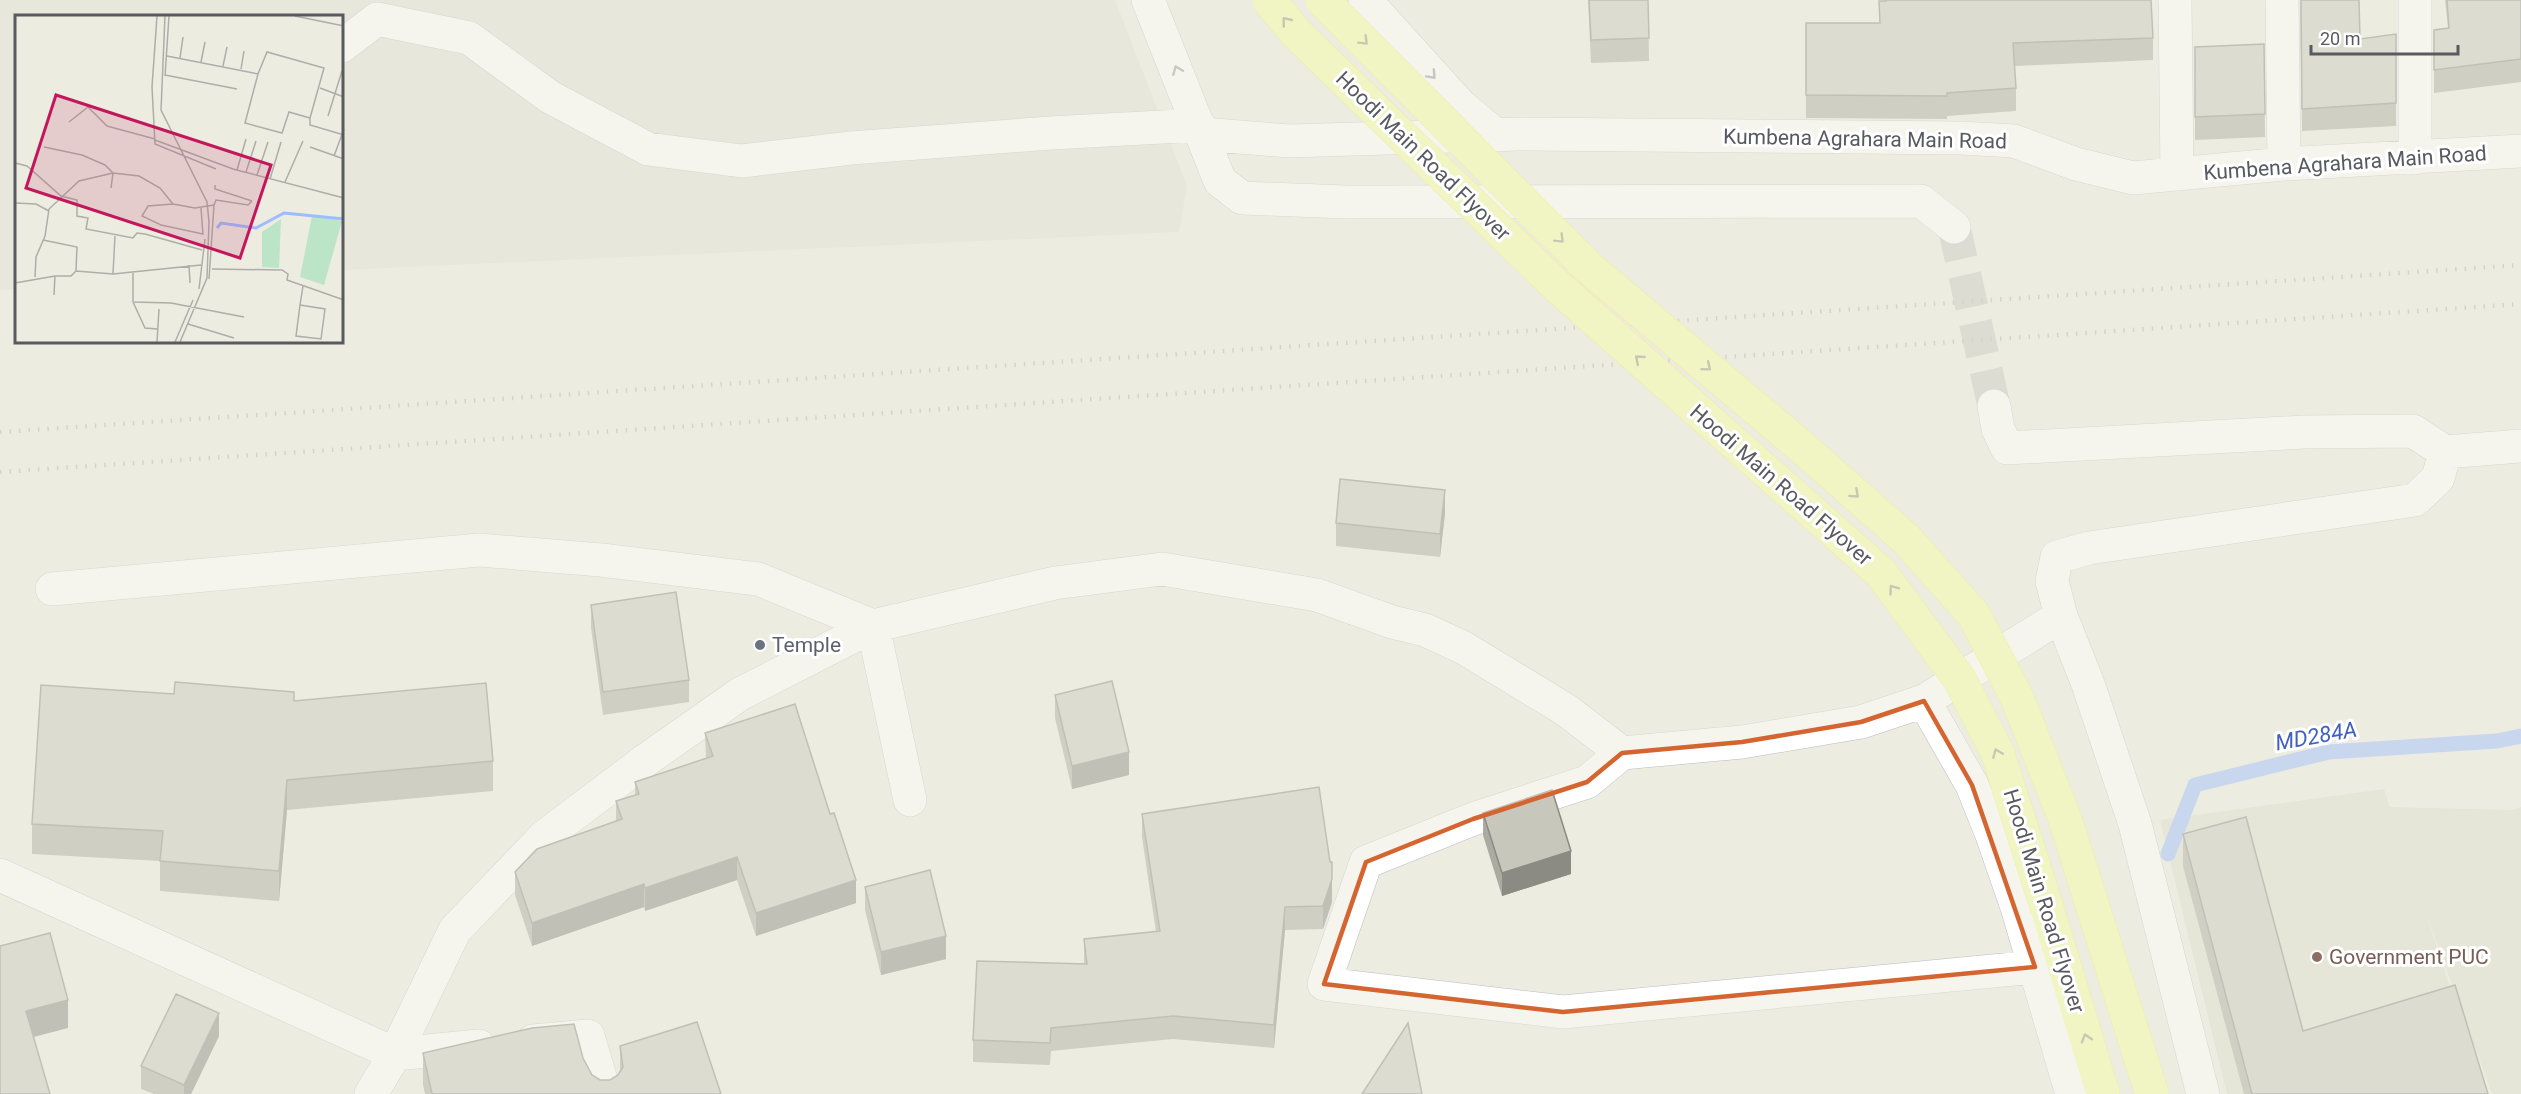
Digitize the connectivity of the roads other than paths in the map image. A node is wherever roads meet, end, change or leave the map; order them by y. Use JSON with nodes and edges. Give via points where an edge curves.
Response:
{"nodes":[{"id":1,"x":1148,"y":0,"type":"edge"},
{"id":2,"x":1269,"y":0,"type":"edge"},
{"id":3,"x":1322,"y":0,"type":"edge"},
{"id":4,"x":1365,"y":0,"type":"edge"},
{"id":5,"x":2175,"y":0,"type":"edge"},
{"id":6,"x":2282,"y":0,"type":"edge"},
{"id":7,"x":2415,"y":0,"type":"edge"},
{"id":8,"x":344,"y":45,"type":"edge"},
{"id":9,"x":1201,"y":130,"type":"junction"},
{"id":10,"x":1496,"y":135,"type":"junction"},
{"id":11,"x":2521,"y":151,"type":"edge"},
{"id":12,"x":2415,"y":158,"type":"junction"},
{"id":13,"x":2284,"y":164,"type":"junction"},
{"id":14,"x":2177,"y":174,"type":"junction"},
{"id":15,"x":1954,"y":227,"type":"tunnel mouth"},
{"id":16,"x":1994,"y":406,"type":"tunnel mouth"},
{"id":17,"x":2521,"y":446,"type":"edge"},
{"id":18,"x":2445,"y":452,"type":"junction"},
{"id":19,"x":52,"y":589,"type":"dead end"},
{"id":20,"x":2061,"y":616,"type":"junction"},
{"id":21,"x":873,"y":626,"type":"junction"},
{"id":22,"x":1924,"y":701,"type":"junction"},
{"id":23,"x":1622,"y":753,"type":"junction"},
{"id":24,"x":910,"y":800,"type":"dead end"},
{"id":25,"x":0,"y":875,"type":"edge"},
{"id":26,"x":2035,"y":967,"type":"junction"},
{"id":27,"x":395,"y":1054,"type":"junction"},
{"id":28,"x":371,"y":1094,"type":"edge"},
{"id":29,"x":605,"y":1094,"type":"edge"},
{"id":30,"x":2072,"y":1094,"type":"edge"},
{"id":31,"x":2103,"y":1094,"type":"edge"},
{"id":32,"x":2152,"y":1094,"type":"edge"},
{"id":33,"x":2204,"y":1094,"type":"edge"}],
"edges":[{"from":9,"to":1,"type":"street","one_way":true},
{"from":31,"to":2,"type":"main road","name":"Hoodi Main Road Flyover","one_way":true,"bridge":true,"via":[[1998,754],[1960,680],[1881,573],[1557,286],[1295,32]]},
{"from":3,"to":32,"type":"main road","name":"Hoodi Main Road Flyover","one_way":true,"bridge":true,"via":[[1588,267],[1906,539],[1974,615],[2018,700],[2065,819]]},
{"from":4,"to":10,"type":"street","one_way":true,"via":[[1461,106]]},
{"from":5,"to":14,"type":"street"},
{"from":6,"to":13,"type":"street"},
{"from":7,"to":12,"type":"street"},
{"from":8,"to":9,"type":"street","name":"Kumbena Agrahara Main Road","via":[[377,20],[469,38],[550,97],[648,149],[742,161],[851,148],[1051,133]]},
{"from":9,"to":10,"type":"street","name":"Kumbena Agrahara Main Road","via":[[1289,141]]},
{"from":9,"to":15,"type":"street","via":[[1220,181],[1242,198],[1345,202],[1921,201]]},
{"from":10,"to":14,"type":"street","name":"Kumbena Agrahara Main Road","via":[[2014,141],[2076,164],[2133,178]]},
{"from":11,"to":12,"type":"street","name":"Kumbena Agrahara Main Road"},
{"from":12,"to":13,"type":"street","name":"Kumbena Agrahara Main Road"},
{"from":13,"to":14,"type":"street","name":"Kumbena Agrahara Main Road"},
{"from":16,"to":18,"type":"street","via":[[2007,448],[2304,432],[2413,431]]},
{"from":17,"to":18,"type":"street"},
{"from":18,"to":20,"type":"street","via":[[2438,478],[2415,500],[2089,548],[2057,557],[2052,581]]},
{"from":19,"to":21,"type":"street","via":[[479,550],[758,579]]},
{"from":20,"to":22,"type":"street"},
{"from":20,"to":33,"type":"street","via":[[2135,824]]},
{"from":21,"to":23,"type":"street","via":[[1055,583],[1162,568],[1307,593],[1425,630],[1464,648],[1566,710]]},
{"from":21,"to":24,"type":"street"},
{"from":21,"to":27,"type":"street","via":[[740,694],[545,836],[455,930]]},
{"from":22,"to":23,"type":"street","via":[[1862,722],[1742,742]]},
{"from":22,"to":26,"type":"street","via":[[1972,785]]},
{"from":23,"to":26,"type":"street","via":[[1587,782],[1473,819],[1366,862],[1324,984],[1563,1012]]},
{"from":25,"to":27,"type":"street"},
{"from":26,"to":30,"type":"street"},
{"from":27,"to":28,"type":"street"},
{"from":27,"to":29,"type":"street","via":[[588,1036]]}]}
